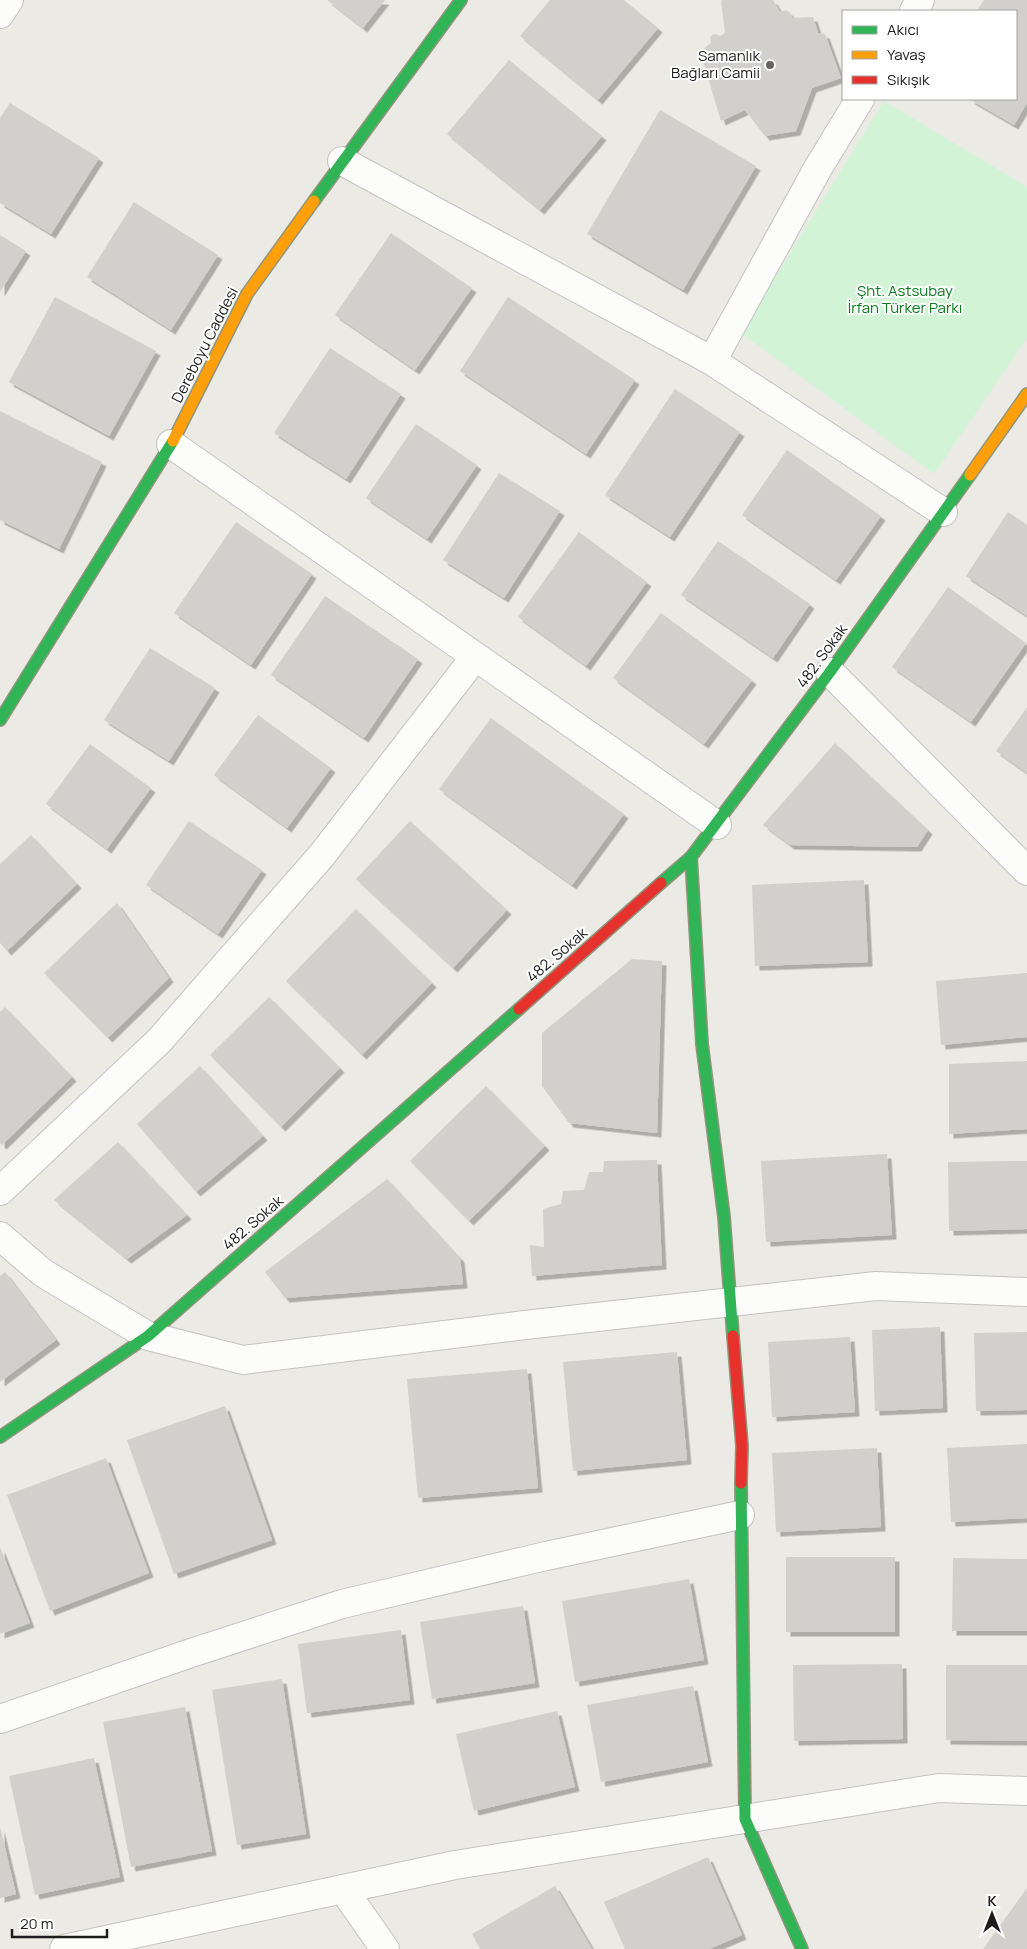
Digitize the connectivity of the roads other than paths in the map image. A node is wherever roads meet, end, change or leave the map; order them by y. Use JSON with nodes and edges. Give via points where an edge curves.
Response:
{"nodes":[{"id":1,"x":8,"y":0,"type":"edge"},
{"id":2,"x":461,"y":0,"type":"edge"},
{"id":3,"x":0,"y":14,"type":"edge"},
{"id":4,"x":859,"y":100,"type":"edge"},
{"id":5,"x":342,"y":161,"type":"junction"},
{"id":6,"x":712,"y":361,"type":"junction"},
{"id":7,"x":1027,"y":394,"type":"edge"},
{"id":8,"x":171,"y":444,"type":"junction"},
{"id":9,"x":943,"y":512,"type":"junction"},
{"id":10,"x":475,"y":657,"type":"junction"},
{"id":11,"x":830,"y":672,"type":"junction"},
{"id":12,"x":0,"y":720,"type":"edge"},
{"id":13,"x":717,"y":825,"type":"junction"},
{"id":14,"x":692,"y":857,"type":"junction"},
{"id":15,"x":1027,"y":871,"type":"edge"},
{"id":16,"x":0,"y":1191,"type":"edge"},
{"id":17,"x":0,"y":1236,"type":"edge"},
{"id":18,"x":1027,"y":1292,"type":"edge"},
{"id":19,"x":731,"y":1303,"type":"junction"},
{"id":20,"x":148,"y":1336,"type":"junction"},
{"id":21,"x":0,"y":1437,"type":"edge"},
{"id":22,"x":740,"y":1515,"type":"junction"},
{"id":23,"x":0,"y":1720,"type":"edge"},
{"id":24,"x":1027,"y":1791,"type":"edge"},
{"id":25,"x":745,"y":1820,"type":"junction"},
{"id":26,"x":343,"y":1889,"type":"junction"},
{"id":27,"x":64,"y":1949,"type":"edge"},
{"id":28,"x":385,"y":1949,"type":"edge"},
{"id":29,"x":802,"y":1949,"type":"edge"}],
"edges":[{"from":1,"to":3,"type":"street"},
{"from":2,"to":5,"type":"street","name":"Dereboyu Caddesi"},
{"from":4,"to":6,"type":"street","via":[[818,168]]},
{"from":5,"to":6,"type":"street"},
{"from":5,"to":8,"type":"street","name":"Dereboyu Caddesi","via":[[247,294]]},
{"from":6,"to":9,"type":"street"},
{"from":7,"to":9,"type":"street","name":"482. Sokak"},
{"from":8,"to":10,"type":"street"},
{"from":8,"to":12,"type":"street","name":"Dereboyu Caddesi"},
{"from":9,"to":11,"type":"street","name":"482. Sokak"},
{"from":10,"to":13,"type":"street"},
{"from":10,"to":16,"type":"street","via":[[322,855],[158,1041]]},
{"from":11,"to":13,"type":"street","name":"482. Sokak"},
{"from":11,"to":15,"type":"street"},
{"from":13,"to":14,"type":"street","name":"482. Sokak"},
{"from":14,"to":19,"type":"street","via":[[702,1044],[724,1217]]},
{"from":14,"to":20,"type":"street","name":"482. Sokak"},
{"from":17,"to":20,"type":"street","via":[[43,1273]]},
{"from":18,"to":19,"type":"street","via":[[876,1286]]},
{"from":19,"to":20,"type":"street","via":[[243,1360]]},
{"from":19,"to":22,"type":"street","via":[[742,1446]]},
{"from":20,"to":21,"type":"street","name":"482. Sokak"},
{"from":22,"to":23,"type":"street","via":[[342,1604]]},
{"from":22,"to":25,"type":"street"},
{"from":24,"to":25,"type":"street","via":[[939,1788]]},
{"from":25,"to":26,"type":"street","via":[[456,1865]]},
{"from":25,"to":29,"type":"street"},
{"from":26,"to":27,"type":"street"},
{"from":26,"to":28,"type":"street"}]}
